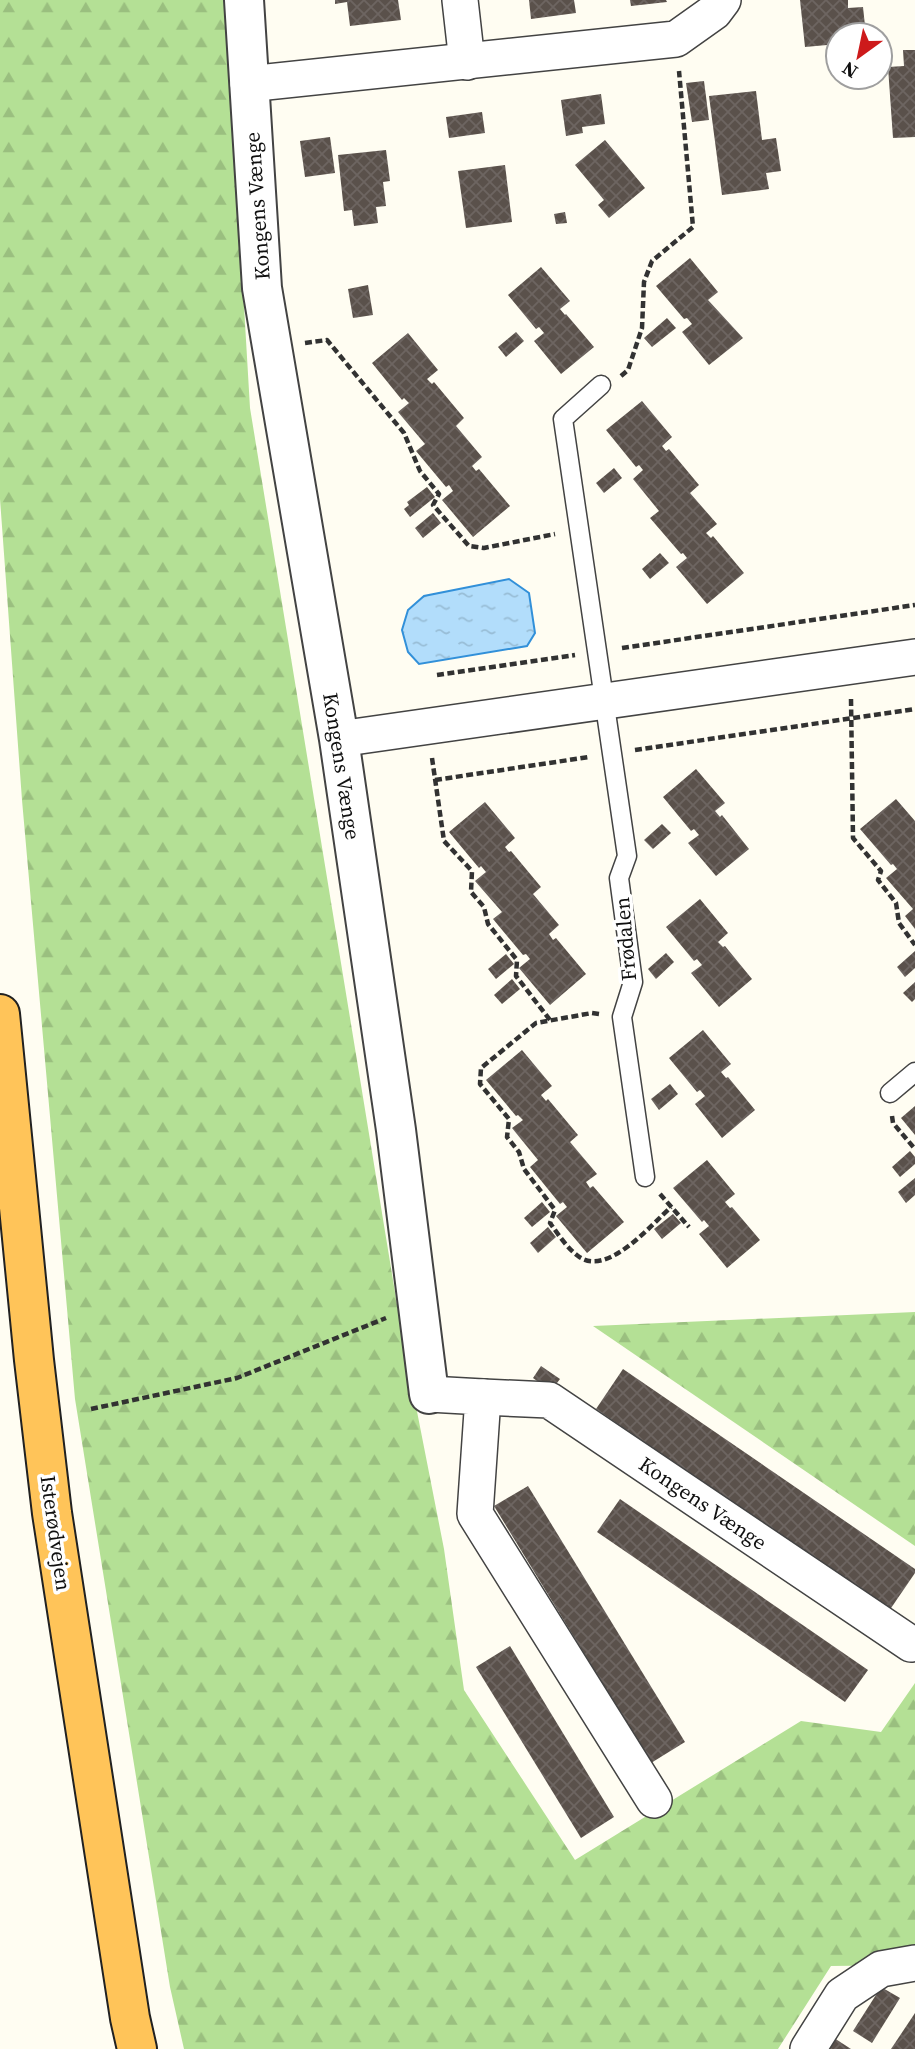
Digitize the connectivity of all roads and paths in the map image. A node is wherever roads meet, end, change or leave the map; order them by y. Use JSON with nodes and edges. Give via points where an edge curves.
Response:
{"nodes":[{"id":1,"x":244,"y":0,"type":"edge"},
{"id":2,"x":460,"y":0,"type":"edge"},
{"id":3,"x":723,"y":0,"type":"edge"},
{"id":4,"x":676,"y":39,"type":"junction"},
{"id":5,"x":467,"y":62,"type":"junction"},
{"id":6,"x":248,"y":84,"type":"junction"},
{"id":7,"x":273,"y":348,"type":"junction"},
{"id":8,"x":601,"y":385,"type":"joint"},
{"id":9,"x":579,"y":530,"type":"junction"},
{"id":10,"x":915,"y":605,"type":"edge"},
{"id":11,"x":597,"y":652,"type":"junction"},
{"id":12,"x":915,"y":657,"type":"edge"},
{"id":13,"x":850,"y":666,"type":"junction"},
{"id":14,"x":437,"y":675,"type":"dead end"},
{"id":15,"x":604,"y":701,"type":"junction"},
{"id":16,"x":915,"y":709,"type":"edge"},
{"id":17,"x":851,"y":719,"type":"junction"},
{"id":18,"x":426,"y":726,"type":"junction"},
{"id":19,"x":339,"y":739,"type":"junction"},
{"id":20,"x":612,"y":754,"type":"junction"},
{"id":21,"x":435,"y":780,"type":"junction"},
{"id":22,"x":915,"y":945,"type":"edge"},
{"id":23,"x":0,"y":1014,"type":"edge"},
{"id":24,"x":622,"y":1017,"type":"junction"},
{"id":25,"x":550,"y":1020,"type":"junction"},
{"id":26,"x":915,"y":1072,"type":"edge"},
{"id":27,"x":890,"y":1093,"type":"joint"},
{"id":28,"x":915,"y":1149,"type":"edge"},
{"id":29,"x":645,"y":1177,"type":"joint"},
{"id":30,"x":671,"y":1207,"type":"junction"},
{"id":31,"x":689,"y":1227,"type":"dead end"},
{"id":32,"x":416,"y":1306,"type":"junction"},
{"id":33,"x":429,"y":1394,"type":"joint"},
{"id":34,"x":483,"y":1397,"type":"junction"},
{"id":35,"x":90,"y":1409,"type":"dead end"},
{"id":36,"x":911,"y":1644,"type":"dead end"},
{"id":37,"x":654,"y":1800,"type":"dead end"},
{"id":38,"x":915,"y":1964,"type":"edge"},
{"id":39,"x":137,"y":2049,"type":"edge"},
{"id":40,"x":808,"y":2049,"type":"edge"}],
"edges":[{"from":1,"to":6,"type":"street","name":"Kongens Vænge"},
{"from":2,"to":5,"type":"street"},
{"from":3,"to":4,"type":"street"},
{"from":4,"to":5,"type":"street"},
{"from":4,"to":8,"type":"path","via":[[693,226],[652,261],[645,282],[642,328],[628,370],[613,384]]},
{"from":5,"to":6,"type":"street"},
{"from":6,"to":7,"type":"street","name":"Kongens Vænge","via":[[262,288]]},
{"from":7,"to":9,"type":"path","via":[[327,340],[404,433],[420,471],[439,494],[433,505],[469,546],[484,548]]},
{"from":7,"to":19,"type":"street","name":"Kongens Vænge"},
{"from":8,"to":9,"type":"lane","name":"Frødalen","via":[[563,419]]},
{"from":9,"to":11,"type":"lane","name":"Frødalen"},
{"from":10,"to":11,"type":"path"},
{"from":11,"to":14,"type":"path"},
{"from":11,"to":15,"type":"lane","name":"Frødalen"},
{"from":12,"to":13,"type":"street"},
{"from":13,"to":15,"type":"street"},
{"from":13,"to":17,"type":"path"},
{"from":15,"to":18,"type":"street"},
{"from":15,"to":20,"type":"lane","name":"Frødalen"},
{"from":16,"to":17,"type":"path"},
{"from":17,"to":20,"type":"path"},
{"from":17,"to":22,"type":"path","via":[[853,838],[881,871],[878,880],[896,903],[899,923]]},
{"from":18,"to":19,"type":"street"},
{"from":18,"to":21,"type":"path"},
{"from":19,"to":32,"type":"street","name":"Kongens Vænge","via":[[396,1130]]},
{"from":20,"to":21,"type":"path"},
{"from":20,"to":24,"type":"lane","name":"Frødalen","via":[[627,856],[619,878],[633,982]]},
{"from":21,"to":25,"type":"path","via":[[444,841],[472,871],[471,892],[484,907],[488,924],[517,960],[516,976]]},
{"from":23,"to":39,"type":"highway","name":"Isterødvejen","via":[[52,1513]]},
{"from":24,"to":25,"type":"path","via":[[592,1013]]},
{"from":24,"to":29,"type":"lane","name":"Frødalen"},
{"from":25,"to":30,"type":"path","via":[[536,1023],[481,1068],[480,1084],[509,1119],[507,1137],[555,1210],[550,1223],[578,1256],[589,1262],[601,1261],[617,1256]]},
{"from":26,"to":27,"type":"lane"},
{"from":27,"to":28,"type":"path","via":[[893,1123]]},
{"from":29,"to":30,"type":"path"},
{"from":30,"to":31,"type":"path"},
{"from":32,"to":33,"type":"street","name":"Kongens Vænge"},
{"from":32,"to":35,"type":"path","via":[[237,1378]]},
{"from":33,"to":34,"type":"street","name":"Kongens Vænge"},
{"from":34,"to":36,"type":"street","name":"Kongens Vænge","via":[[549,1400]]},
{"from":34,"to":37,"type":"street","via":[[475,1514]]},
{"from":38,"to":40,"type":"street","via":[[881,1969],[842,1995]]}]}
